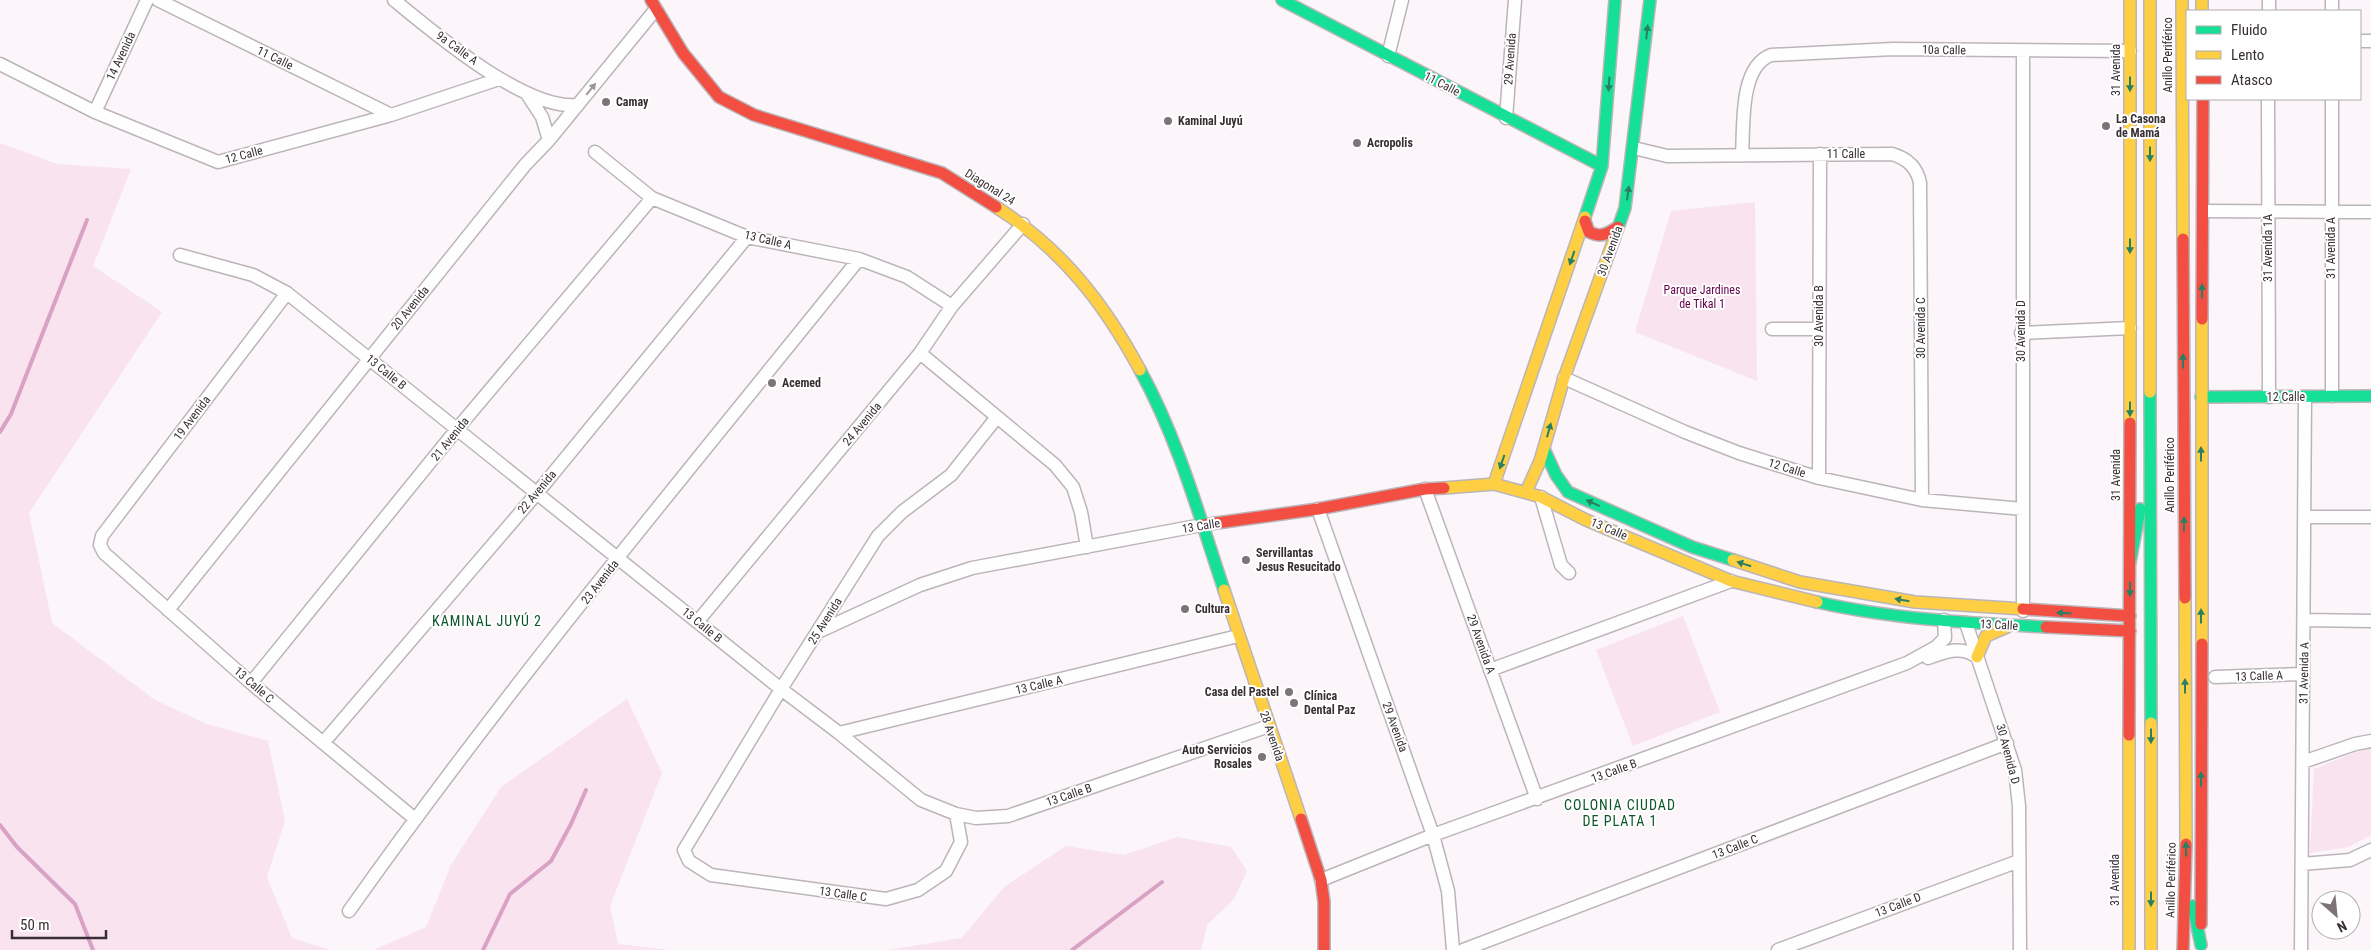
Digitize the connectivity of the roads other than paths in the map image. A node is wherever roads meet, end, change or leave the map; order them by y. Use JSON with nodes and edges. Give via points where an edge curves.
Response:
{"nodes":[{"id":1,"x":147,"y":0,"type":"edge"},
{"id":2,"x":158,"y":0,"type":"edge"},
{"id":3,"x":394,"y":0,"type":"edge"},
{"id":4,"x":1282,"y":0,"type":"edge"},
{"id":5,"x":1402,"y":0,"type":"edge"},
{"id":6,"x":1515,"y":0,"type":"edge"},
{"id":7,"x":1615,"y":0,"type":"edge"},
{"id":8,"x":1650,"y":0,"type":"edge"},
{"id":9,"x":2130,"y":0,"type":"edge"},
{"id":10,"x":2150,"y":0,"type":"edge"},
{"id":11,"x":2182,"y":0,"type":"edge"},
{"id":12,"x":654,"y":4,"type":"edge"},
{"id":13,"x":1296,"y":4,"type":"edge"},
{"id":14,"x":2023,"y":51,"type":"junction"},
{"id":15,"x":2130,"y":51,"type":"junction"},
{"id":16,"x":1388,"y":56,"type":"junction"},
{"id":17,"x":0,"y":64,"type":"edge"},
{"id":18,"x":499,"y":79,"type":"junction"},
{"id":19,"x":524,"y":90,"type":"junction"},
{"id":20,"x":2203,"y":100,"type":"edge"},
{"id":21,"x":2268,"y":100,"type":"edge"},
{"id":22,"x":2332,"y":100,"type":"edge"},
{"id":23,"x":578,"y":105,"type":"junction"},
{"id":24,"x":95,"y":112,"type":"junction"},
{"id":25,"x":391,"y":115,"type":"junction"},
{"id":26,"x":1506,"y":118,"type":"junction"},
{"id":27,"x":549,"y":140,"type":"junction"},
{"id":28,"x":1634,"y":148,"type":"junction"},
{"id":29,"x":595,"y":152,"type":"dead end"},
{"id":30,"x":1820,"y":154,"type":"junction"},
{"id":31,"x":1742,"y":155,"type":"junction"},
{"id":32,"x":1906,"y":160,"type":"joint"},
{"id":33,"x":1602,"y":166,"type":"junction"},
{"id":34,"x":652,"y":198,"type":"junction"},
{"id":35,"x":2203,"y":211,"type":"junction"},
{"id":36,"x":2268,"y":212,"type":"junction"},
{"id":37,"x":2331,"y":212,"type":"junction"},
{"id":38,"x":2371,"y":212,"type":"edge"},
{"id":39,"x":1585,"y":221,"type":"junction"},
{"id":40,"x":1023,"y":224,"type":"junction"},
{"id":41,"x":1618,"y":227,"type":"junction"},
{"id":42,"x":747,"y":237,"type":"junction"},
{"id":43,"x":180,"y":255,"type":"dead end"},
{"id":44,"x":859,"y":260,"type":"junction"},
{"id":45,"x":287,"y":293,"type":"junction"},
{"id":46,"x":952,"y":306,"type":"junction"},
{"id":47,"x":2130,"y":328,"type":"junction"},
{"id":48,"x":1772,"y":329,"type":"dead end"},
{"id":49,"x":1819,"y":329,"type":"junction"},
{"id":50,"x":2021,"y":333,"type":"junction"},
{"id":51,"x":920,"y":353,"type":"junction"},
{"id":52,"x":370,"y":359,"type":"junction"},
{"id":53,"x":1564,"y":378,"type":"junction"},
{"id":54,"x":2332,"y":396,"type":"junction"},
{"id":55,"x":2371,"y":396,"type":"edge"},
{"id":56,"x":2201,"y":397,"type":"junction"},
{"id":57,"x":2269,"y":397,"type":"junction"},
{"id":58,"x":2305,"y":397,"type":"junction"},
{"id":59,"x":997,"y":417,"type":"junction"},
{"id":60,"x":457,"y":429,"type":"junction"},
{"id":61,"x":2150,"y":451,"type":"junction"},
{"id":62,"x":1542,"y":455,"type":"junction"},
{"id":63,"x":1819,"y":478,"type":"junction"},
{"id":64,"x":1494,"y":484,"type":"junction"},
{"id":65,"x":1425,"y":489,"type":"junction"},
{"id":66,"x":1526,"y":492,"type":"junction"},
{"id":67,"x":537,"y":493,"type":"junction"},
{"id":68,"x":1541,"y":497,"type":"junction"},
{"id":69,"x":1922,"y":500,"type":"junction"},
{"id":70,"x":1318,"y":509,"type":"junction"},
{"id":71,"x":2023,"y":509,"type":"junction"},
{"id":72,"x":1572,"y":512,"type":"junction"},
{"id":73,"x":2306,"y":517,"type":"junction"},
{"id":74,"x":2371,"y":517,"type":"edge"},
{"id":75,"x":1202,"y":525,"type":"junction"},
{"id":76,"x":100,"y":545,"type":"joint"},
{"id":77,"x":1087,"y":547,"type":"junction"},
{"id":78,"x":619,"y":558,"type":"junction"},
{"id":79,"x":2130,"y":562,"type":"junction"},
{"id":80,"x":1569,"y":573,"type":"dead end"},
{"id":81,"x":1731,"y":581,"type":"junction"},
{"id":82,"x":168,"y":610,"type":"junction"},
{"id":83,"x":2023,"y":611,"type":"junction"},
{"id":84,"x":2130,"y":616,"type":"junction"},
{"id":85,"x":1944,"y":620,"type":"junction"},
{"id":86,"x":2305,"y":620,"type":"junction"},
{"id":87,"x":2371,"y":621,"type":"edge"},
{"id":88,"x":698,"y":622,"type":"junction"},
{"id":89,"x":1966,"y":623,"type":"junction"},
{"id":90,"x":2011,"y":625,"type":"junction"},
{"id":91,"x":820,"y":631,"type":"junction"},
{"id":92,"x":2130,"y":631,"type":"junction"},
{"id":93,"x":1238,"y":636,"type":"junction"},
{"id":94,"x":1977,"y":657,"type":"junction"},
{"id":95,"x":1907,"y":663,"type":"junction"},
{"id":96,"x":1490,"y":670,"type":"junction"},
{"id":97,"x":2303,"y":674,"type":"junction"},
{"id":98,"x":2215,"y":678,"type":"dead end"},
{"id":99,"x":251,"y":683,"type":"junction"},
{"id":100,"x":781,"y":689,"type":"junction"},
{"id":101,"x":1269,"y":726,"type":"junction"},
{"id":102,"x":839,"y":732,"type":"junction"},
{"id":103,"x":2371,"y":741,"type":"edge"},
{"id":104,"x":323,"y":744,"type":"junction"},
{"id":105,"x":2007,"y":744,"type":"junction"},
{"id":106,"x":2303,"y":762,"type":"junction"},
{"id":107,"x":1537,"y":799,"type":"junction"},
{"id":108,"x":956,"y":814,"type":"junction"},
{"id":109,"x":415,"y":819,"type":"junction"},
{"id":110,"x":1434,"y":835,"type":"junction"},
{"id":111,"x":684,"y":850,"type":"joint"},
{"id":112,"x":2371,"y":850,"type":"edge"},
{"id":113,"x":2019,"y":861,"type":"junction"},
{"id":114,"x":2302,"y":864,"type":"junction"},
{"id":115,"x":2186,"y":872,"type":"junction"},
{"id":116,"x":1321,"y":880,"type":"junction"},
{"id":117,"x":349,"y":911,"type":"dead end"},
{"id":118,"x":2202,"y":948,"type":"edge"},
{"id":119,"x":1324,"y":950,"type":"edge"},
{"id":120,"x":1453,"y":950,"type":"edge"},
{"id":121,"x":1463,"y":950,"type":"edge"},
{"id":122,"x":1778,"y":950,"type":"edge"},
{"id":123,"x":2020,"y":950,"type":"edge"},
{"id":124,"x":2129,"y":950,"type":"edge"},
{"id":125,"x":2151,"y":950,"type":"edge"},
{"id":126,"x":2183,"y":950,"type":"edge"},
{"id":127,"x":2301,"y":950,"type":"edge"}],
"edges":[{"from":1,"to":24,"type":"street","name":"14 Avenida"},
{"from":2,"to":25,"type":"street","name":"11 Calle"},
{"from":3,"to":18,"type":"street","name":"9a Calle A"},
{"from":4,"to":13,"type":"main road","name":"11 Calle"},
{"from":5,"to":16,"type":"street"},
{"from":6,"to":26,"type":"street","name":"29 Avenida"},
{"from":7,"to":33,"type":"main road","one_way":true},
{"from":28,"to":8,"type":"main road","name":"30 Avenida","one_way":true},
{"from":9,"to":15,"type":"main road","name":"31 Avenida"},
{"from":10,"to":61,"type":"main road","name":"Anillo Periférico","one_way":true},
{"from":115,"to":11,"type":"main road","name":"Anillo Periférico","one_way":true},
{"from":23,"to":12,"type":"street","name":"20 Avenida","one_way":true},
{"from":12,"to":40,"type":"main road","name":"Diagonal 24","via":[[683,53],[720,97],[754,115],[942,173]]},
{"from":13,"to":16,"type":"main road","name":"11 Calle"},
{"from":14,"to":15,"type":"street","name":"10a Calle"},
{"from":14,"to":31,"type":"street","name":"10a Calle","via":[[1893,49],[1771,55],[1760,61],[1748,79]]},
{"from":14,"to":50,"type":"street","name":"30 Avenida D"},
{"from":15,"to":47,"type":"main road","name":"31 Avenida","one_way":true},
{"from":16,"to":26,"type":"main road","name":"11 Calle"},
{"from":17,"to":24,"type":"street","name":"12 Calle"},
{"from":18,"to":19,"type":"street","name":"9a Calle A"},
{"from":18,"to":25,"type":"street","name":"12 Calle"},
{"from":19,"to":23,"type":"street","name":"9a Calle A","via":[[556,104]]},
{"from":19,"to":27,"type":"street","via":[[537,106]]},
{"from":20,"to":35,"type":"main road"},
{"from":21,"to":36,"type":"street","name":"31 Avenida 1A"},
{"from":22,"to":37,"type":"street","name":"31 Avenida A"},
{"from":23,"to":27,"type":"street","name":"20 Avenida"},
{"from":24,"to":25,"type":"street","name":"12 Calle","via":[[218,162]]},
{"from":26,"to":33,"type":"main road","name":"11 Calle"},
{"from":27,"to":52,"type":"street","name":"20 Avenida","via":[[525,165]]},
{"from":28,"to":31,"type":"street","name":"11 Calle","via":[[1667,156]]},
{"from":41,"to":28,"type":"main road","name":"30 Avenida","one_way":true,"via":[[1625,208]]},
{"from":29,"to":34,"type":"street","name":"13 Calle A"},
{"from":30,"to":31,"type":"street","name":"11 Calle"},
{"from":30,"to":32,"type":"street","name":"11 Calle","via":[[1892,154]]},
{"from":30,"to":49,"type":"street","name":"30 Avenida B"},
{"from":32,"to":69,"type":"street","name":"30 Avenida C","via":[[1917,172],[1920,182]]},
{"from":33,"to":39,"type":"main road"},
{"from":34,"to":42,"type":"street","name":"13 Calle A"},
{"from":34,"to":60,"type":"street","name":"21 Avenida"},
{"from":35,"to":36,"type":"street"},
{"from":56,"to":35,"type":"main road","one_way":true},
{"from":36,"to":37,"type":"street"},
{"from":36,"to":57,"type":"street","name":"31 Avenida 1A"},
{"from":37,"to":38,"type":"street"},
{"from":37,"to":54,"type":"street","name":"31 Avenida A"},
{"from":39,"to":41,"type":"main road","via":[[1596,236]]},
{"from":39,"to":64,"type":"main road","one_way":true},
{"from":40,"to":46,"type":"street","name":"24 Avenida"},
{"from":40,"to":75,"type":"main road","name":"Diagonal 24","via":[[1073,270],[1118,329],[1160,406]]},
{"from":41,"to":53,"type":"main road","name":"30 Avenida"},
{"from":42,"to":44,"type":"street","name":"13 Calle A"},
{"from":42,"to":67,"type":"street","name":"22 Avenida"},
{"from":43,"to":45,"type":"street","name":"13 Calle B","via":[[253,275]]},
{"from":44,"to":46,"type":"street","name":"13 Calle A","via":[[907,277]]},
{"from":44,"to":78,"type":"street","name":"23 Avenida"},
{"from":45,"to":52,"type":"street","name":"13 Calle B"},
{"from":45,"to":76,"type":"street","name":"19 Avenida","via":[[102,536]]},
{"from":46,"to":51,"type":"street","name":"24 Avenida"},
{"from":47,"to":50,"type":"street"},
{"from":47,"to":79,"type":"main road","name":"31 Avenida","one_way":true},
{"from":48,"to":49,"type":"street"},
{"from":49,"to":63,"type":"street","name":"30 Avenida B"},
{"from":50,"to":71,"type":"street","name":"30 Avenida D"},
{"from":51,"to":59,"type":"street"},
{"from":51,"to":88,"type":"street","name":"24 Avenida"},
{"from":52,"to":60,"type":"street","name":"13 Calle B"},
{"from":52,"to":82,"type":"street","name":"20 Avenida"},
{"from":62,"to":53,"type":"main road","name":"30 Avenida","one_way":true},
{"from":53,"to":63,"type":"street","name":"12 Calle","via":[[1685,432]]},
{"from":54,"to":55,"type":"main road","name":"12 Calle"},
{"from":54,"to":58,"type":"main road","name":"12 Calle"},
{"from":56,"to":57,"type":"main road","name":"12 Calle"},
{"from":118,"to":56,"type":"main road","one_way":true},
{"from":57,"to":58,"type":"main road","name":"12 Calle"},
{"from":58,"to":73,"type":"street","name":"31 Avenida A"},
{"from":59,"to":77,"type":"street","via":[[1055,465],[1073,487]]},
{"from":59,"to":91,"type":"street","name":"25 Avenida","via":[[951,475],[902,512],[878,536]]},
{"from":60,"to":67,"type":"street","name":"13 Calle B"},
{"from":60,"to":99,"type":"street","name":"21 Avenida"},
{"from":61,"to":79,"type":"main road"},
{"from":61,"to":125,"type":"main road","name":"Anillo Periférico","one_way":true},
{"from":62,"to":66,"type":"main road","name":"30 Avenida"},
{"from":62,"to":72,"type":"main road","via":[[1543,474]]},
{"from":83,"to":62,"type":"main road","name":"13 Calle","one_way":true,"via":[[1915,602],[1800,582],[1692,547],[1568,492]]},
{"from":63,"to":69,"type":"street","name":"12 Calle"},
{"from":64,"to":65,"type":"main road","name":"13 Calle"},
{"from":64,"to":66,"type":"main road","name":"13 Calle"},
{"from":65,"to":70,"type":"main road","name":"13 Calle"},
{"from":65,"to":96,"type":"street","name":"29 Avenida A"},
{"from":66,"to":68,"type":"main road","name":"13 Calle"},
{"from":67,"to":78,"type":"street","name":"13 Calle B"},
{"from":67,"to":104,"type":"street","name":"22 Avenida"},
{"from":68,"to":72,"type":"main road","name":"13 Calle"},
{"from":68,"to":80,"type":"street","via":[[1561,565]]},
{"from":69,"to":71,"type":"street","name":"12 Calle"},
{"from":70,"to":75,"type":"main road","name":"13 Calle"},
{"from":70,"to":110,"type":"street","name":"29 Avenida"},
{"from":71,"to":83,"type":"street","name":"30 Avenida D"},
{"from":72,"to":81,"type":"main road","name":"13 Calle"},
{"from":73,"to":74,"type":"street"},
{"from":73,"to":86,"type":"street","name":"31 Avenida A"},
{"from":75,"to":77,"type":"street","name":"13 Calle"},
{"from":75,"to":93,"type":"main road","name":"28 Avenida"},
{"from":76,"to":82,"type":"street","name":"13 Calle C","via":[[104,553]]},
{"from":77,"to":91,"type":"street","name":"13 Calle","via":[[972,568],[920,584]]},
{"from":78,"to":88,"type":"street","name":"13 Calle B"},
{"from":78,"to":109,"type":"street","name":"23 Avenida"},
{"from":79,"to":84,"type":"main road","name":"31 Avenida","one_way":true},
{"from":81,"to":85,"type":"main road","name":"13 Calle","via":[[1857,611]]},
{"from":81,"to":96,"type":"street"},
{"from":82,"to":99,"type":"street","name":"13 Calle C"},
{"from":84,"to":83,"type":"main road","name":"13 Calle","one_way":true},
{"from":84,"to":92,"type":"main road","name":"31 Avenida"},
{"from":85,"to":89,"type":"main road","name":"13 Calle"},
{"from":85,"to":95,"type":"street","name":"13 Calle B","via":[[1945,638],[1936,647]]},
{"from":86,"to":87,"type":"street"},
{"from":86,"to":97,"type":"street","name":"31 Avenida A"},
{"from":88,"to":100,"type":"street","name":"13 Calle B"},
{"from":89,"to":90,"type":"main road","name":"13 Calle"},
{"from":89,"to":94,"type":"street","name":"30 Avenida D"},
{"from":90,"to":92,"type":"main road","name":"13 Calle"},
{"from":90,"to":94,"type":"main road","via":[[1988,633],[1981,642]]},
{"from":91,"to":100,"type":"street","name":"25 Avenida"},
{"from":92,"to":124,"type":"main road","name":"31 Avenida"},
{"from":93,"to":101,"type":"main road","name":"28 Avenida"},
{"from":93,"to":102,"type":"street","name":"13 Calle A"},
{"from":94,"to":95,"type":"street","name":"13 Calle B","via":[[1969,651],[1959,650]]},
{"from":94,"to":105,"type":"street","name":"30 Avenida D"},
{"from":95,"to":107,"type":"street","name":"13 Calle B"},
{"from":96,"to":107,"type":"street","name":"29 Avenida A"},
{"from":97,"to":98,"type":"street","name":"13 Calle A"},
{"from":97,"to":106,"type":"street","name":"31 Avenida A"},
{"from":99,"to":104,"type":"street","name":"13 Calle C"},
{"from":100,"to":102,"type":"street","name":"13 Calle B"},
{"from":100,"to":111,"type":"street","name":"25 Avenida"},
{"from":101,"to":108,"type":"street","name":"13 Calle B","via":[[1008,816],[976,818]]},
{"from":101,"to":116,"type":"main road","name":"28 Avenida"},
{"from":102,"to":108,"type":"street","name":"13 Calle B","via":[[921,800]]},
{"from":103,"to":106,"type":"street"},
{"from":104,"to":109,"type":"street","name":"13 Calle C"},
{"from":105,"to":113,"type":"street","name":"30 Avenida D","via":[[2015,770],[2019,806]]},
{"from":105,"to":121,"type":"street","name":"13 Calle C"},
{"from":106,"to":114,"type":"street","name":"31 Avenida A"},
{"from":107,"to":110,"type":"street","name":"13 Calle B"},
{"from":108,"to":111,"type":"street","name":"13 Calle C","via":[[961,842],[946,871],[918,890],[886,900],[710,875],[689,861]]},
{"from":109,"to":117,"type":"street","name":"23 Avenida"},
{"from":110,"to":116,"type":"street","name":"13 Calle B"},
{"from":110,"to":120,"type":"street","name":"29 Avenida","via":[[1448,892]]},
{"from":112,"to":114,"type":"street","via":[[2350,860]]},
{"from":113,"to":122,"type":"street","name":"13 Calle D"},
{"from":113,"to":123,"type":"street","name":"30 Avenida D"},
{"from":114,"to":127,"type":"street","name":"31 Avenida A"},
{"from":115,"to":118,"type":"main road"},
{"from":115,"to":126,"type":"main road","name":"Anillo Periférico"},
{"from":116,"to":119,"type":"main road","name":"28 Avenida"}]}
